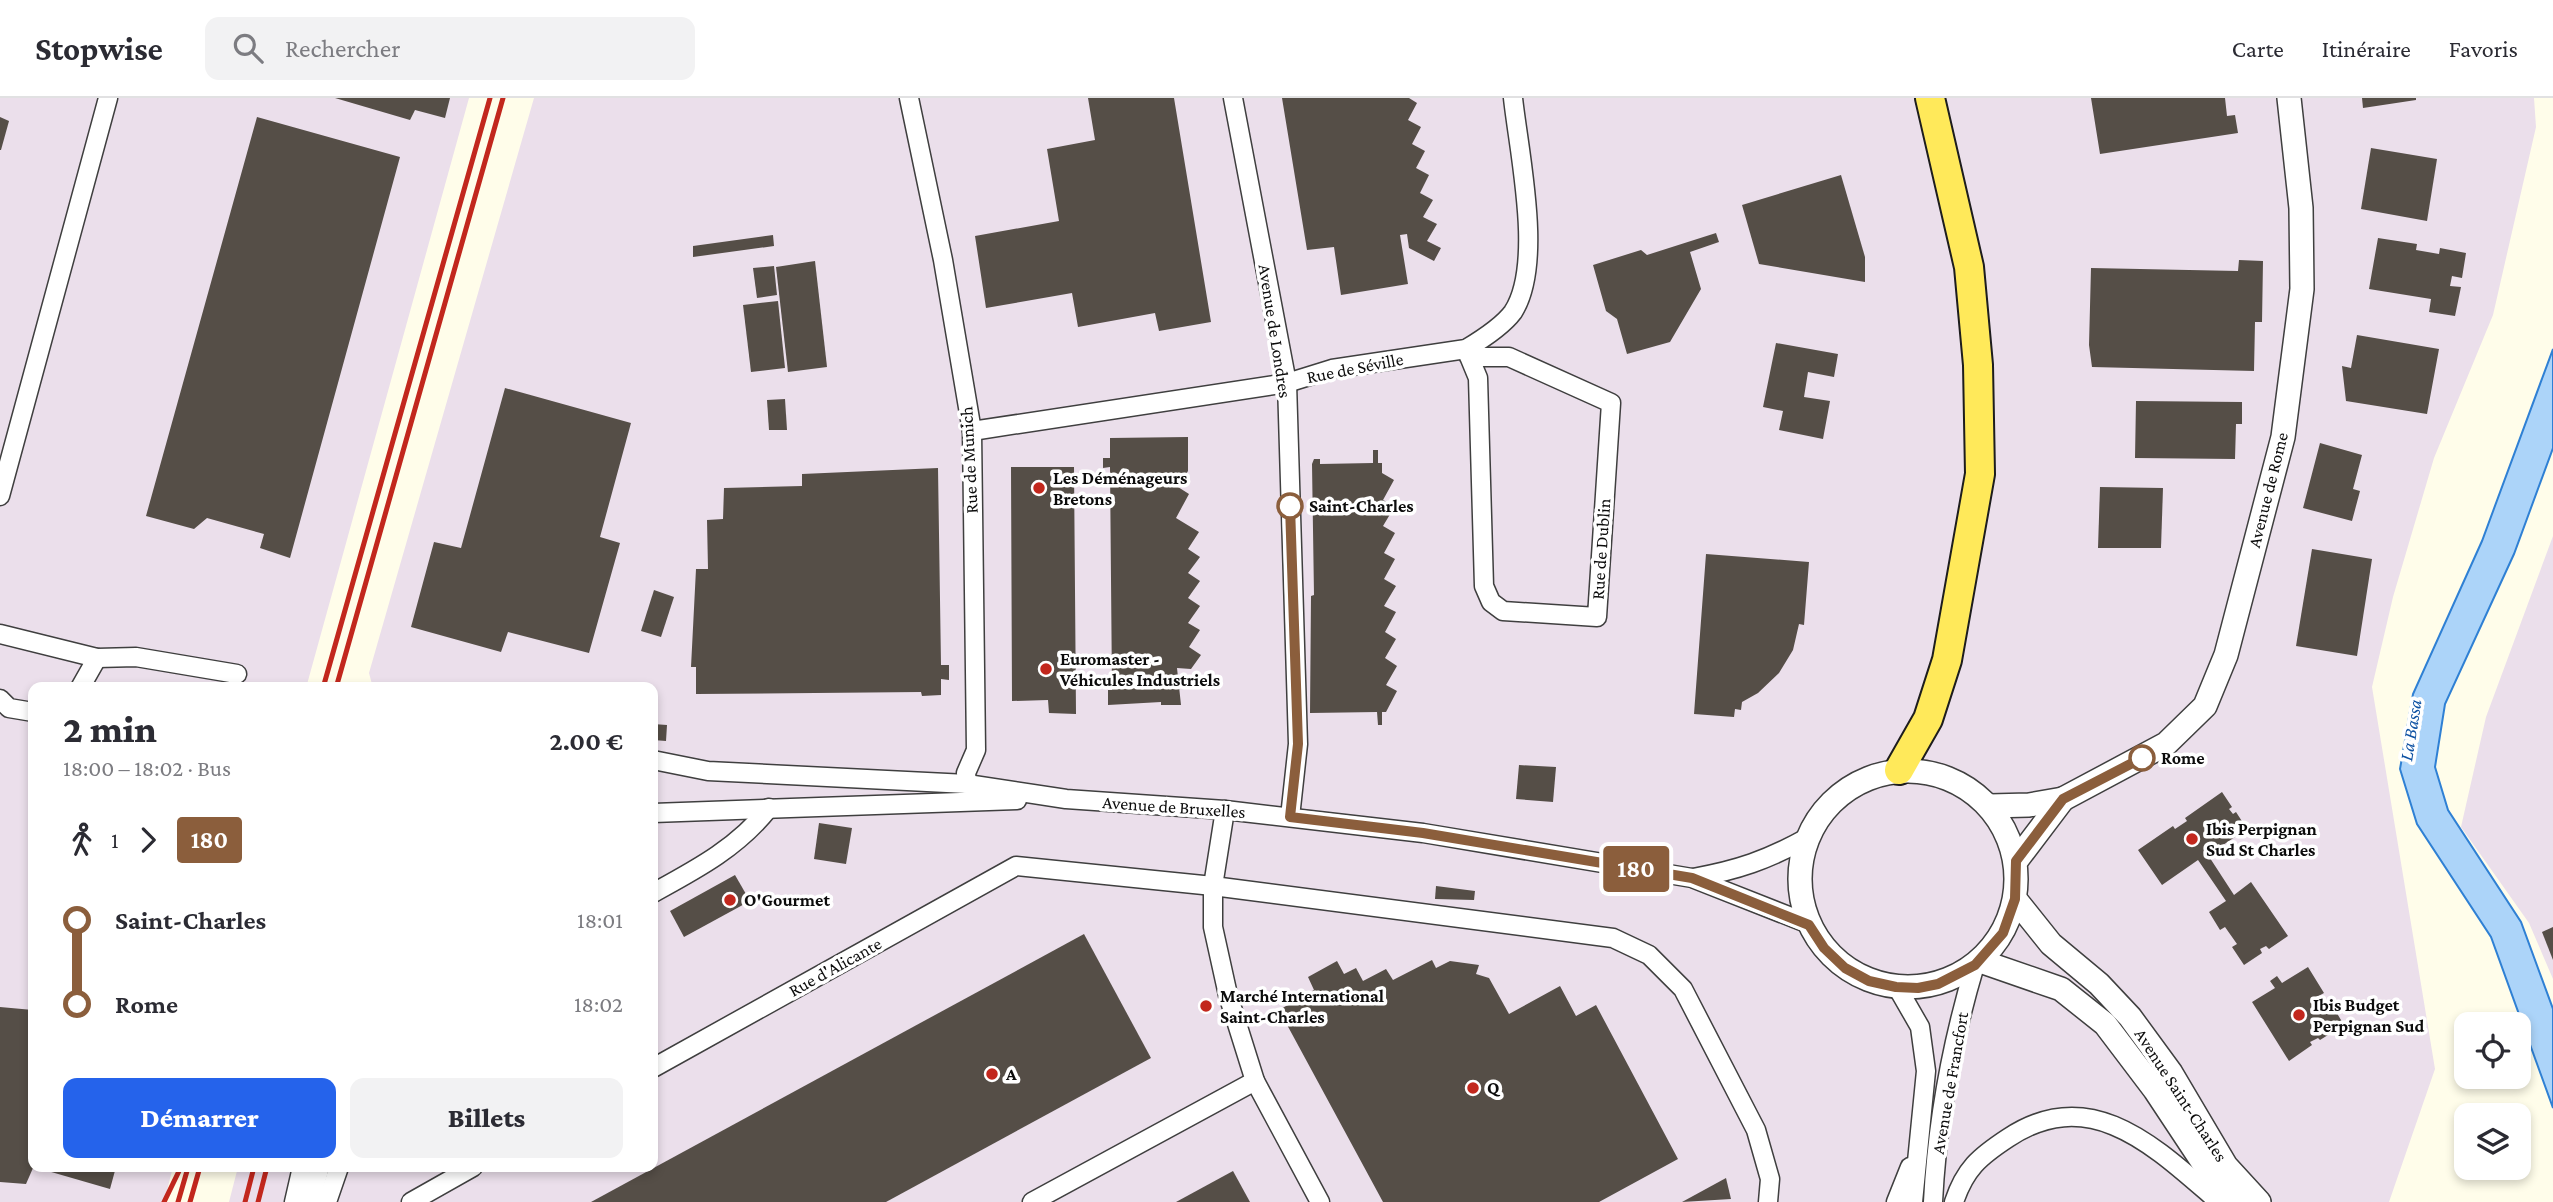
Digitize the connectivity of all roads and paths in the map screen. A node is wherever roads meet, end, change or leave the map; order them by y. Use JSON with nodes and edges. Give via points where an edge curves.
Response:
{"nodes":[{"id":1,"x":108,"y":98,"type":"edge"},
{"id":2,"x":909,"y":98,"type":"edge"},
{"id":3,"x":1233,"y":98,"type":"edge"},
{"id":4,"x":1513,"y":98,"type":"edge"},
{"id":5,"x":1930,"y":98,"type":"edge"},
{"id":6,"x":2289,"y":98,"type":"edge"},
{"id":7,"x":1467,"y":353,"type":"junction"},
{"id":8,"x":1287,"y":383,"type":"junction"},
{"id":9,"x":972,"y":431,"type":"junction"},
{"id":10,"x":0,"y":496,"type":"edge"},
{"id":11,"x":0,"y":634,"type":"edge"},
{"id":12,"x":96,"y":657,"type":"junction"},
{"id":13,"x":237,"y":674,"type":"dead end"},
{"id":14,"x":83,"y":682,"type":"edge"},
{"id":15,"x":0,"y":699,"type":"edge"},
{"id":16,"x":28,"y":711,"type":"edge"},
{"id":17,"x":658,"y":761,"type":"edge"},
{"id":18,"x":1899,"y":770,"type":"junction"},
{"id":19,"x":967,"y":784,"type":"junction"},
{"id":20,"x":1066,"y":799,"type":"junction"},
{"id":21,"x":2063,"y":799,"type":"junction"},
{"id":22,"x":1990,"y":806,"type":"junction"},
{"id":23,"x":769,"y":808,"type":"junction"},
{"id":24,"x":1225,"y":810,"type":"junction"},
{"id":25,"x":658,"y":813,"type":"edge"},
{"id":26,"x":1290,"y":817,"type":"junction"},
{"id":27,"x":1807,"y":838,"type":"junction"},
{"id":28,"x":2016,"y":861,"type":"junction"},
{"id":29,"x":1692,"y":878,"type":"junction"},
{"id":30,"x":1213,"y":886,"type":"junction"},
{"id":31,"x":658,"y":890,"type":"edge"},
{"id":32,"x":2015,"y":899,"type":"junction"},
{"id":33,"x":1809,"y":925,"type":"junction"},
{"id":34,"x":1978,"y":963,"type":"junction"},
{"id":35,"x":1896,"y":987,"type":"junction"},
{"id":36,"x":658,"y":1065,"type":"edge"},
{"id":37,"x":1255,"y":1081,"type":"junction"},
{"id":38,"x":1917,"y":1150,"type":"junction"},
{"id":39,"x":301,"y":1172,"type":"edge"},
{"id":40,"x":319,"y":1172,"type":"edge"},
{"id":41,"x":337,"y":1172,"type":"edge"},
{"id":42,"x":465,"y":1172,"type":"edge"},
{"id":43,"x":294,"y":1202,"type":"edge"},
{"id":44,"x":310,"y":1202,"type":"edge"},
{"id":45,"x":327,"y":1202,"type":"edge"},
{"id":46,"x":411,"y":1202,"type":"edge"},
{"id":47,"x":1032,"y":1202,"type":"edge"},
{"id":48,"x":1320,"y":1202,"type":"edge"},
{"id":49,"x":1768,"y":1202,"type":"edge"},
{"id":50,"x":1896,"y":1202,"type":"edge"},
{"id":51,"x":1913,"y":1202,"type":"edge"},
{"id":52,"x":1933,"y":1202,"type":"edge"},
{"id":53,"x":1954,"y":1202,"type":"edge"},
{"id":54,"x":2219,"y":1202,"type":"edge"},
{"id":55,"x":2237,"y":1202,"type":"edge"},
{"id":56,"x":2259,"y":1202,"type":"edge"}],
"edges":[{"from":1,"to":10,"type":"street"},
{"from":2,"to":9,"type":"street","name":"Rue de Munich"},
{"from":3,"to":8,"type":"street","name":"Avenue de Londres"},
{"from":4,"to":7,"type":"street","name":"Rue de Séville","via":[[1529,240],[1527,273],[1513,312]]},
{"from":5,"to":18,"type":"main road","via":[[1969,267],[1978,365],[1980,474],[1947,660],[1928,719]]},
{"from":6,"to":21,"type":"street","name":"Avenue de Rome","via":[[2301,208],[2302,289],[2283,437],[2226,655],[2205,706],[2166,744]]},
{"from":7,"to":7,"type":"street","name":"Rue de Dublin","via":[[1509,357],[1611,403],[1597,617],[1503,611],[1491,602],[1484,586],[1478,379]]},
{"from":7,"to":8,"type":"street","name":"Rue de Séville","via":[[1332,369]]},
{"from":8,"to":9,"type":"street","name":"Rue de Séville"},
{"from":8,"to":26,"type":"street","name":"Avenue de Londres","via":[[1298,744]]},
{"from":9,"to":19,"type":"street","name":"Rue de Munich","via":[[976,750]]},
{"from":11,"to":12,"type":"street"},
{"from":12,"to":13,"type":"street","via":[[136,657]]},
{"from":12,"to":14,"type":"street"},
{"from":15,"to":16,"type":"street","via":[[9,708]]},
{"from":17,"to":19,"type":"street","name":"Avenue de Bruxelles","via":[[708,771]]},
{"from":18,"to":22,"type":"street","via":[[1932,772],[1964,785]]},
{"from":18,"to":27,"type":"street","via":[[1870,777],[1844,791],[1822,812]]},
{"from":19,"to":20,"type":"street","name":"Avenue de Bruxelles"},
{"from":20,"to":23,"type":"street"},
{"from":20,"to":24,"type":"street","name":"Avenue de Bruxelles"},
{"from":21,"to":22,"type":"street","name":"Avenue de Rome"},
{"from":21,"to":28,"type":"street","name":"Avenue de Rome"},
{"from":22,"to":28,"type":"street","via":[[2007,832]]},
{"from":23,"to":25,"type":"street"},
{"from":23,"to":31,"type":"street","via":[[749,833],[717,858]]},
{"from":24,"to":26,"type":"street","name":"Avenue de Bruxelles"},
{"from":24,"to":30,"type":"street"},
{"from":26,"to":29,"type":"street","name":"Avenue de Bruxelles","via":[[1423,833]]},
{"from":27,"to":29,"type":"street","name":"Avenue de Bruxelles","via":[[1740,870]]},
{"from":27,"to":33,"type":"street","via":[[1800,867]]},
{"from":28,"to":32,"type":"street"},
{"from":29,"to":33,"type":"street","name":"Avenue de Bruxelles"},
{"from":30,"to":36,"type":"street","name":"Rue d'Alicante","via":[[1016,866]]},
{"from":30,"to":37,"type":"street","via":[[1213,927]]},
{"from":30,"to":49,"type":"street","via":[[1613,938],[1649,955],[1683,989],[1756,1130],[1770,1179]]},
{"from":32,"to":34,"type":"street","via":[[2003,933]]},
{"from":32,"to":56,"type":"street","name":"Avenue Saint-Charles","via":[[2051,944],[2130,1017],[2171,1073],[2226,1166]]},
{"from":33,"to":35,"type":"street","via":[[1845,968],[1869,981]]},
{"from":34,"to":35,"type":"street","via":[[1938,984]]},
{"from":34,"to":52,"type":"street","name":"Avenue de Francfort","via":[[1958,1024]]},
{"from":34,"to":55,"type":"street","name":"Avenue Saint-Charles","via":[[2061,989],[2105,1024],[2206,1167]]},
{"from":35,"to":38,"type":"street","name":"Avenue de Francfort","via":[[1920,1027],[1926,1071]]},
{"from":37,"to":47,"type":"street"},
{"from":37,"to":48,"type":"street"},
{"from":38,"to":50,"type":"street"},
{"from":38,"to":51,"type":"street","name":"Avenue de Francfort"},
{"from":39,"to":43,"type":"street"},
{"from":40,"to":44,"type":"street"},
{"from":41,"to":45,"type":"street"},
{"from":42,"to":46,"type":"street"},
{"from":53,"to":54,"type":"street","via":[[1962,1177],[1990,1150],[2028,1125],[2073,1115],[2118,1125],[2156,1148]]}]}
